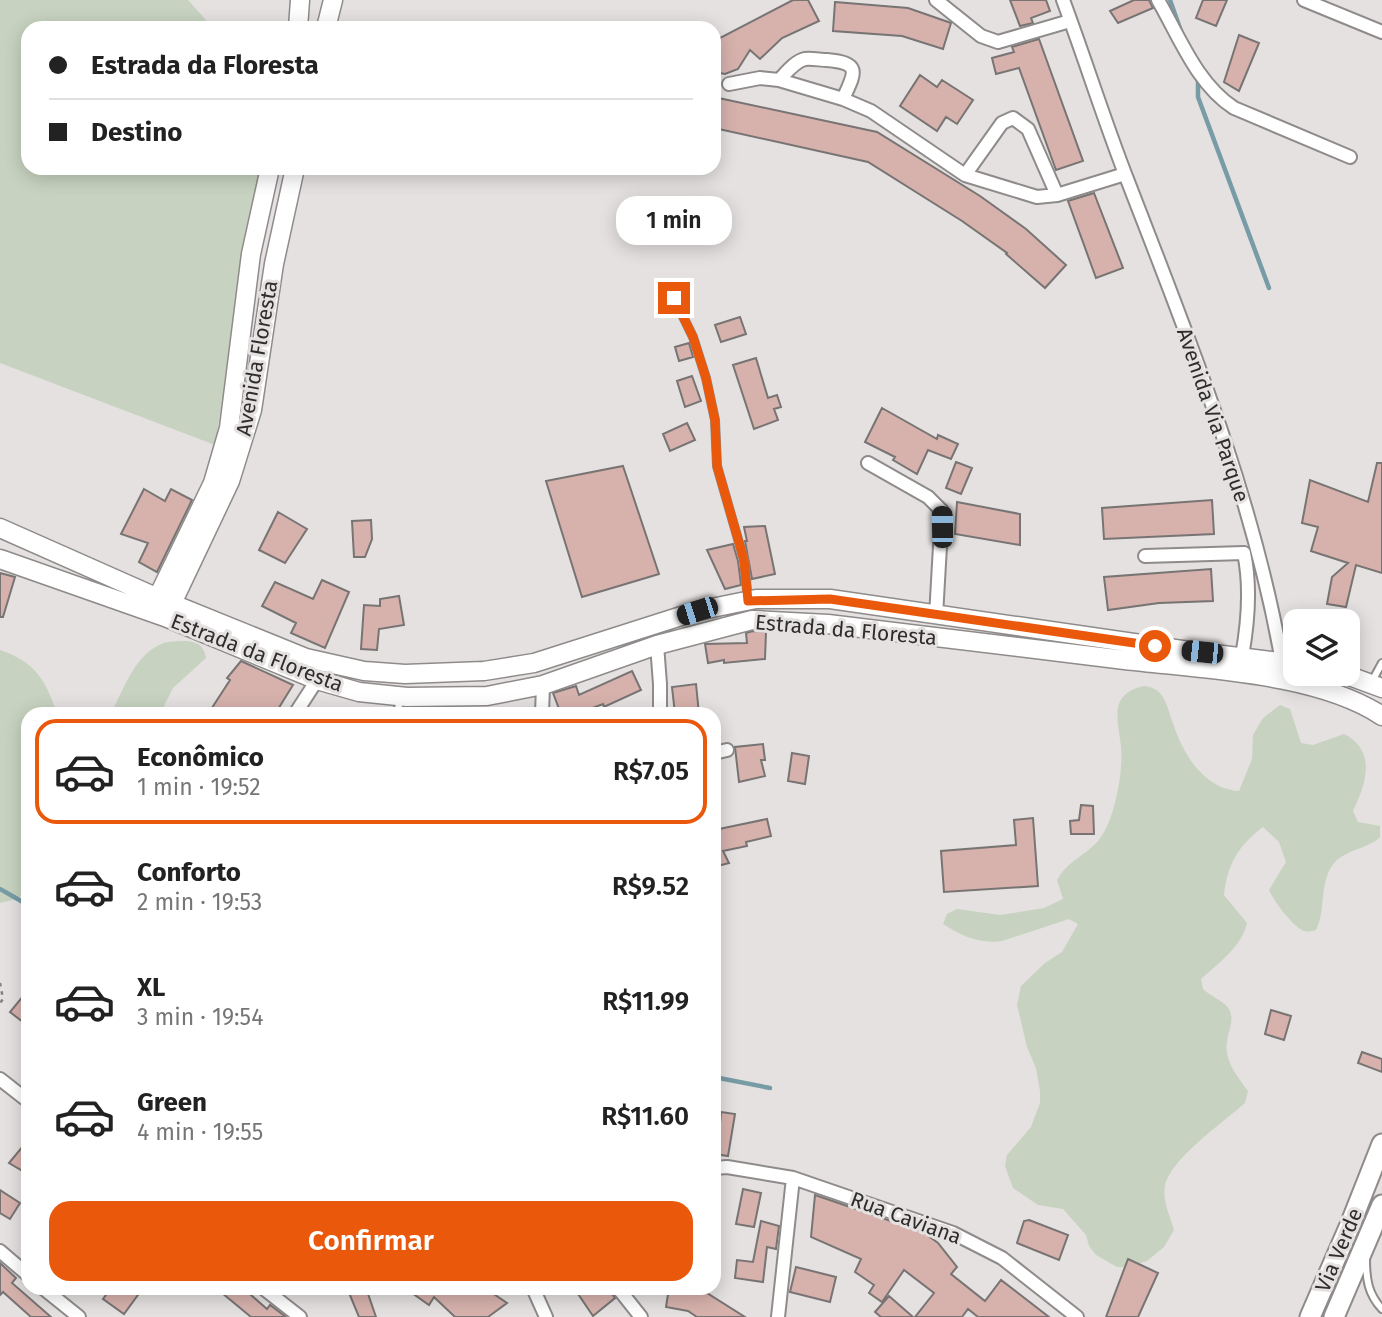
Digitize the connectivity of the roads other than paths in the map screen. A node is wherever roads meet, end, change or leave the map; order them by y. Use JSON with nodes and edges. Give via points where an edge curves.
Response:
{"nodes":[{"id":1,"x":300,"y":0,"type":"edge"},
{"id":2,"x":333,"y":0,"type":"edge"},
{"id":3,"x":936,"y":0,"type":"edge"},
{"id":4,"x":1063,"y":0,"type":"edge"},
{"id":5,"x":1158,"y":0,"type":"edge"},
{"id":6,"x":1304,"y":0,"type":"edge"},
{"id":7,"x":299,"y":21,"type":"edge"},
{"id":8,"x":328,"y":21,"type":"edge"},
{"id":9,"x":1070,"y":21,"type":"junction"},
{"id":10,"x":1382,"y":33,"type":"edge"},
{"id":11,"x":779,"y":80,"type":"junction"},
{"id":12,"x":729,"y":84,"type":"dead end"},
{"id":13,"x":843,"y":99,"type":"junction"},
{"id":14,"x":1350,"y":157,"type":"dead end"},
{"id":15,"x":1125,"y":174,"type":"junction"},
{"id":16,"x":268,"y":175,"type":"edge"},
{"id":17,"x":293,"y":175,"type":"edge"},
{"id":18,"x":965,"y":175,"type":"junction"},
{"id":19,"x":1057,"y":195,"type":"junction"},
{"id":20,"x":674,"y":298,"type":"dead end"},
{"id":21,"x":868,"y":463,"type":"dead end"},
{"id":22,"x":0,"y":528,"type":"edge"},
{"id":23,"x":1259,"y":552,"type":"junction"},
{"id":24,"x":1244,"y":553,"type":"junction"},
{"id":25,"x":1145,"y":556,"type":"dead end"},
{"id":26,"x":0,"y":559,"type":"edge"},
{"id":27,"x":748,"y":601,"type":"junction"},
{"id":28,"x":162,"y":608,"type":"junction"},
{"id":29,"x":936,"y":615,"type":"junction"},
{"id":30,"x":657,"y":645,"type":"junction"},
{"id":31,"x":1283,"y":645,"type":"edge"},
{"id":32,"x":1242,"y":656,"type":"junction"},
{"id":33,"x":1283,"y":662,"type":"edge"},
{"id":34,"x":1382,"y":663,"type":"edge"},
{"id":35,"x":317,"y":680,"type":"junction"},
{"id":36,"x":1360,"y":680,"type":"edge"},
{"id":37,"x":543,"y":685,"type":"junction"},
{"id":38,"x":1377,"y":686,"type":"edge"},
{"id":39,"x":401,"y":696,"type":"junction"},
{"id":40,"x":300,"y":707,"type":"edge"},
{"id":41,"x":398,"y":707,"type":"edge"},
{"id":42,"x":542,"y":707,"type":"edge"},
{"id":43,"x":660,"y":707,"type":"edge"},
{"id":44,"x":1382,"y":716,"type":"edge"},
{"id":45,"x":0,"y":1079,"type":"edge"},
{"id":46,"x":21,"y":1095,"type":"edge"},
{"id":47,"x":1382,"y":1144,"type":"edge"},
{"id":48,"x":721,"y":1167,"type":"edge"},
{"id":49,"x":793,"y":1178,"type":"junction"},
{"id":50,"x":1382,"y":1205,"type":"edge"},
{"id":51,"x":1366,"y":1244,"type":"junction"},
{"id":52,"x":0,"y":1251,"type":"edge"},
{"id":53,"x":21,"y":1269,"type":"edge"},
{"id":54,"x":55,"y":1295,"type":"edge"},
{"id":55,"x":272,"y":1295,"type":"edge"},
{"id":56,"x":536,"y":1295,"type":"edge"},
{"id":57,"x":624,"y":1295,"type":"edge"},
{"id":58,"x":1382,"y":1309,"type":"edge"},
{"id":59,"x":79,"y":1317,"type":"edge"},
{"id":60,"x":300,"y":1317,"type":"edge"},
{"id":61,"x":546,"y":1317,"type":"edge"},
{"id":62,"x":641,"y":1317,"type":"edge"},
{"id":63,"x":778,"y":1317,"type":"edge"},
{"id":64,"x":1077,"y":1317,"type":"edge"},
{"id":65,"x":1310,"y":1317,"type":"edge"},
{"id":66,"x":1334,"y":1317,"type":"edge"}],
"edges":[{"from":1,"to":7,"type":"main road"},
{"from":2,"to":8,"type":"main road"},
{"from":3,"to":9,"type":"street","via":[[981,36],[998,42]]},
{"from":4,"to":9,"type":"street","name":"Avenida Via Parque"},
{"from":5,"to":14,"type":"street","via":[[1217,97]]},
{"from":6,"to":10,"type":"street"},
{"from":9,"to":15,"type":"street","name":"Avenida Via Parque"},
{"from":11,"to":12,"type":"street","via":[[760,78]]},
{"from":11,"to":13,"type":"street"},
{"from":11,"to":13,"type":"street","via":[[804,59],[846,62],[854,75]]},
{"from":13,"to":18,"type":"street","via":[[871,111]]},
{"from":15,"to":19,"type":"street"},
{"from":15,"to":23,"type":"street","name":"Avenida Via Parque","via":[[1198,362]]},
{"from":16,"to":28,"type":"main road","name":"Avenida Floresta","via":[[251,254],[229,428],[213,483]]},
{"from":17,"to":28,"type":"main road","name":"Avenida Floresta","via":[[274,264],[252,410],[230,481]]},
{"from":18,"to":19,"type":"street","via":[[1037,197]]},
{"from":18,"to":19,"type":"street","via":[[1002,122],[1013,118],[1028,129]]},
{"from":20,"to":27,"type":"lane","via":[[706,378],[715,420],[717,466],[744,560]]},
{"from":21,"to":29,"type":"street","via":[[942,510]]},
{"from":22,"to":28,"type":"main road","name":"Estrada da Floresta"},
{"from":23,"to":24,"type":"street"},
{"from":23,"to":31,"type":"street","name":"Avenida Via Parque"},
{"from":24,"to":25,"type":"street"},
{"from":24,"to":32,"type":"street","via":[[1248,573]]},
{"from":26,"to":28,"type":"main road","name":"Estrada da Floresta"},
{"from":27,"to":28,"type":"main road","name":"Estrada da Floresta","via":[[697,611],[534,663],[484,671],[405,674],[364,671],[306,658]]},
{"from":27,"to":29,"type":"main road","name":"Estrada da Floresta","via":[[830,599]]},
{"from":28,"to":35,"type":"main road","name":"Estrada da Floresta"},
{"from":29,"to":32,"type":"main road","name":"Estrada da Floresta"},
{"from":30,"to":37,"type":"main road","name":"Estrada da Floresta"},
{"from":30,"to":43,"type":"street"},
{"from":30,"to":44,"type":"main road","name":"Estrada da Floresta","via":[[752,620],[828,624],[1240,674],[1331,690]]},
{"from":32,"to":33,"type":"main road","name":"Estrada da Floresta"},
{"from":34,"to":38,"type":"lane"},
{"from":35,"to":39,"type":"main road","name":"Estrada da Floresta","via":[[359,692]]},
{"from":35,"to":40,"type":"street"},
{"from":36,"to":38,"type":"main road"},
{"from":37,"to":39,"type":"main road","name":"Estrada da Floresta","via":[[487,696]]},
{"from":37,"to":42,"type":"street"},
{"from":39,"to":41,"type":"lane"},
{"from":45,"to":46,"type":"street"},
{"from":47,"to":65,"type":"main road","name":"Via Verde"},
{"from":48,"to":49,"type":"street","name":"Rua Caviana"},
{"from":49,"to":63,"type":"street"},
{"from":49,"to":64,"type":"street","name":"Rua Caviana","via":[[953,1233],[1002,1258]]},
{"from":50,"to":51,"type":"main road","name":"Via Verde"},
{"from":51,"to":58,"type":"lane","via":[[1366,1281]]},
{"from":51,"to":66,"type":"main road","name":"Via Verde"},
{"from":52,"to":53,"type":"street"},
{"from":54,"to":59,"type":"street"},
{"from":55,"to":60,"type":"street"},
{"from":56,"to":61,"type":"street"},
{"from":57,"to":62,"type":"street"}]}
